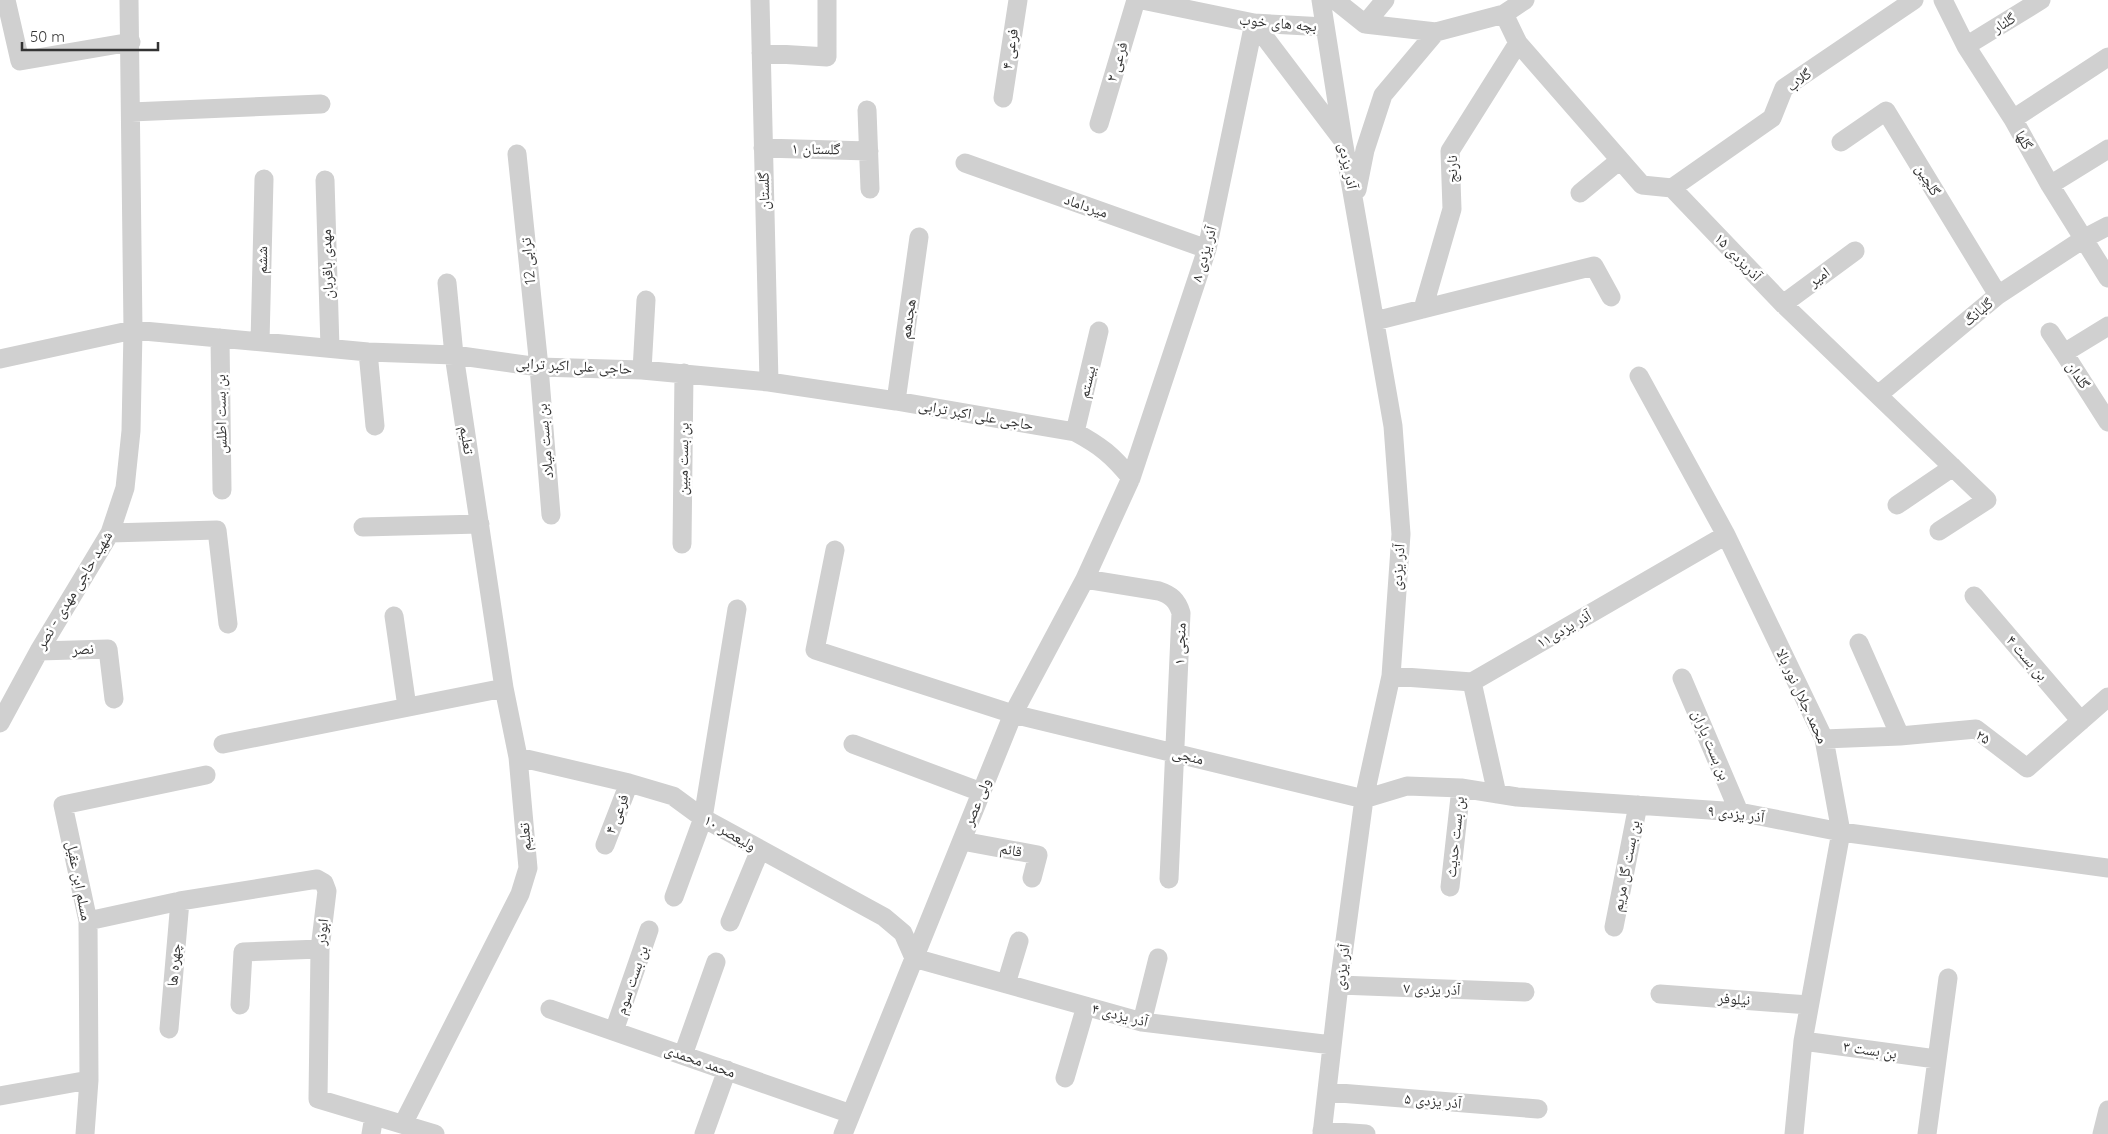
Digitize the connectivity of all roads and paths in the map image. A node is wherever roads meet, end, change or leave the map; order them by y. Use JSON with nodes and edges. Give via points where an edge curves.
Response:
{"nodes":[{"id":1,"x":6,"y":0,"type":"edge"},
{"id":2,"x":129,"y":0,"type":"edge"},
{"id":3,"x":760,"y":0,"type":"edge"},
{"id":4,"x":827,"y":0,"type":"edge"},
{"id":5,"x":1018,"y":0,"type":"edge"},
{"id":6,"x":1136,"y":0,"type":"edge"},
{"id":7,"x":1142,"y":0,"type":"edge"},
{"id":8,"x":1321,"y":0,"type":"edge"},
{"id":9,"x":1335,"y":0,"type":"edge"},
{"id":10,"x":1385,"y":0,"type":"edge"},
{"id":11,"x":1525,"y":0,"type":"edge"},
{"id":12,"x":1914,"y":0,"type":"edge"},
{"id":13,"x":1943,"y":0,"type":"edge"},
{"id":14,"x":2041,"y":0,"type":"edge"},
{"id":15,"x":1195,"y":5,"type":"edge"},
{"id":16,"x":1504,"y":14,"type":"junction"},
{"id":17,"x":1254,"y":23,"type":"junction"},
{"id":18,"x":1366,"y":24,"type":"junction"},
{"id":19,"x":1325,"y":27,"type":"junction"},
{"id":20,"x":1436,"y":32,"type":"junction"},
{"id":21,"x":131,"y":42,"type":"junction"},
{"id":22,"x":1518,"y":43,"type":"junction"},
{"id":23,"x":1966,"y":46,"type":"junction"},
{"id":24,"x":761,"y":53,"type":"junction"},
{"id":25,"x":2108,"y":57,"type":"edge"},
{"id":26,"x":1003,"y":98,"type":"dead end"},
{"id":27,"x":321,"y":104,"type":"dead end"},
{"id":28,"x":867,"y":110,"type":"dead end"},
{"id":29,"x":131,"y":112,"type":"junction"},
{"id":30,"x":2012,"y":118,"type":"junction"},
{"id":31,"x":1098,"y":124,"type":"dead end"},
{"id":32,"x":1343,"y":140,"type":"junction"},
{"id":33,"x":1841,"y":142,"type":"dead end"},
{"id":34,"x":763,"y":148,"type":"junction"},
{"id":35,"x":2108,"y":149,"type":"edge"},
{"id":36,"x":869,"y":151,"type":"junction"},
{"id":37,"x":517,"y":154,"type":"dead end"},
{"id":38,"x":1620,"y":160,"type":"junction"},
{"id":39,"x":965,"y":164,"type":"dead end"},
{"id":40,"x":264,"y":178,"type":"dead end"},
{"id":41,"x":325,"y":180,"type":"dead end"},
{"id":42,"x":2050,"y":185,"type":"junction"},
{"id":43,"x":1672,"y":188,"type":"junction"},
{"id":44,"x":870,"y":189,"type":"dead end"},
{"id":45,"x":1580,"y":193,"type":"dead end"},
{"id":46,"x":1355,"y":200,"type":"junction"},
{"id":47,"x":2108,"y":226,"type":"edge"},
{"id":48,"x":919,"y":237,"type":"dead end"},
{"id":49,"x":2085,"y":238,"type":"junction"},
{"id":50,"x":1207,"y":249,"type":"junction"},
{"id":51,"x":1855,"y":251,"type":"dead end"},
{"id":52,"x":2108,"y":278,"type":"edge"},
{"id":53,"x":447,"y":283,"type":"dead end"},
{"id":54,"x":1998,"y":294,"type":"junction"},
{"id":55,"x":1611,"y":297,"type":"dead end"},
{"id":56,"x":646,"y":300,"type":"dead end"},
{"id":57,"x":1783,"y":304,"type":"junction"},
{"id":58,"x":1423,"y":309,"type":"junction"},
{"id":59,"x":1375,"y":321,"type":"junction"},
{"id":60,"x":2108,"y":326,"type":"edge"},
{"id":61,"x":133,"y":330,"type":"junction"},
{"id":62,"x":1099,"y":331,"type":"dead end"},
{"id":63,"x":2050,"y":332,"type":"dead end"},
{"id":64,"x":220,"y":338,"type":"junction"},
{"id":65,"x":260,"y":342,"type":"junction"},
{"id":66,"x":330,"y":348,"type":"junction"},
{"id":67,"x":368,"y":352,"type":"junction"},
{"id":68,"x":2064,"y":353,"type":"junction"},
{"id":69,"x":454,"y":355,"type":"junction"},
{"id":70,"x":0,"y":359,"type":"edge"},
{"id":71,"x":539,"y":367,"type":"junction"},
{"id":72,"x":642,"y":370,"type":"junction"},
{"id":73,"x":684,"y":373,"type":"junction"},
{"id":74,"x":1639,"y":376,"type":"dead end"},
{"id":75,"x":769,"y":382,"type":"junction"},
{"id":76,"x":1878,"y":395,"type":"junction"},
{"id":77,"x":896,"y":401,"type":"junction"},
{"id":78,"x":2108,"y":422,"type":"edge"},
{"id":79,"x":375,"y":426,"type":"dead end"},
{"id":80,"x":1075,"y":432,"type":"junction"},
{"id":81,"x":1953,"y":466,"type":"junction"},
{"id":82,"x":1131,"y":478,"type":"junction"},
{"id":83,"x":222,"y":490,"type":"dead end"},
{"id":84,"x":1897,"y":505,"type":"dead end"},
{"id":85,"x":551,"y":515,"type":"dead end"},
{"id":86,"x":480,"y":524,"type":"junction"},
{"id":87,"x":364,"y":527,"type":"dead end"},
{"id":88,"x":1939,"y":531,"type":"dead end"},
{"id":89,"x":110,"y":533,"type":"junction"},
{"id":90,"x":1726,"y":535,"type":"junction"},
{"id":91,"x":682,"y":544,"type":"dead end"},
{"id":92,"x":835,"y":550,"type":"dead end"},
{"id":93,"x":1084,"y":579,"type":"junction"},
{"id":94,"x":1974,"y":596,"type":"dead end"},
{"id":95,"x":736,"y":609,"type":"dead end"},
{"id":96,"x":394,"y":616,"type":"dead end"},
{"id":97,"x":228,"y":624,"type":"dead end"},
{"id":98,"x":1859,"y":642,"type":"dead end"},
{"id":99,"x":38,"y":651,"type":"junction"},
{"id":100,"x":1391,"y":676,"type":"junction"},
{"id":101,"x":1682,"y":678,"type":"dead end"},
{"id":102,"x":1472,"y":682,"type":"junction"},
{"id":103,"x":504,"y":688,"type":"junction"},
{"id":104,"x":2108,"y":697,"type":"edge"},
{"id":105,"x":114,"y":699,"type":"dead end"},
{"id":106,"x":407,"y":707,"type":"junction"},
{"id":107,"x":1013,"y":714,"type":"junction"},
{"id":108,"x":2081,"y":721,"type":"junction"},
{"id":109,"x":0,"y":723,"type":"edge"},
{"id":110,"x":1900,"y":736,"type":"junction"},
{"id":111,"x":1824,"y":739,"type":"junction"},
{"id":112,"x":223,"y":744,"type":"dead end"},
{"id":113,"x":853,"y":744,"type":"dead end"},
{"id":114,"x":1176,"y":753,"type":"junction"},
{"id":115,"x":518,"y":757,"type":"junction"},
{"id":116,"x":206,"y":775,"type":"dead end"},
{"id":117,"x":629,"y":782,"type":"junction"},
{"id":118,"x":1461,"y":788,"type":"junction"},
{"id":119,"x":981,"y":792,"type":"junction"},
{"id":120,"x":1496,"y":794,"type":"junction"},
{"id":121,"x":1364,"y":799,"type":"junction"},
{"id":122,"x":1638,"y":805,"type":"junction"},
{"id":123,"x":1739,"y":812,"type":"junction"},
{"id":124,"x":703,"y":818,"type":"junction"},
{"id":125,"x":1842,"y":832,"type":"junction"},
{"id":126,"x":962,"y":841,"type":"junction"},
{"id":127,"x":605,"y":845,"type":"dead end"},
{"id":128,"x":760,"y":850,"type":"junction"},
{"id":129,"x":2108,"y":868,"type":"edge"},
{"id":130,"x":1032,"y":878,"type":"dead end"},
{"id":131,"x":1169,"y":879,"type":"dead end"},
{"id":132,"x":1450,"y":887,"type":"dead end"},
{"id":133,"x":674,"y":897,"type":"dead end"},
{"id":134,"x":180,"y":901,"type":"junction"},
{"id":135,"x":88,"y":921,"type":"junction"},
{"id":136,"x":730,"y":922,"type":"dead end"},
{"id":137,"x":1614,"y":927,"type":"dead end"},
{"id":138,"x":649,"y":930,"type":"dead end"},
{"id":139,"x":1019,"y":941,"type":"dead end"},
{"id":140,"x":320,"y":950,"type":"junction"},
{"id":141,"x":914,"y":958,"type":"junction"},
{"id":142,"x":1158,"y":958,"type":"dead end"},
{"id":143,"x":716,"y":962,"type":"dead end"},
{"id":144,"x":1948,"y":978,"type":"dead end"},
{"id":145,"x":1006,"y":984,"type":"junction"},
{"id":146,"x":1339,"y":985,"type":"junction"},
{"id":147,"x":1525,"y":992,"type":"dead end"},
{"id":148,"x":1660,"y":994,"type":"dead end"},
{"id":149,"x":240,"y":1005,"type":"dead end"},
{"id":150,"x":1809,"y":1005,"type":"junction"},
{"id":151,"x":1086,"y":1006,"type":"junction"},
{"id":152,"x":550,"y":1009,"type":"dead end"},
{"id":153,"x":1142,"y":1022,"type":"junction"},
{"id":154,"x":169,"y":1029,"type":"dead end"},
{"id":155,"x":614,"y":1031,"type":"junction"},
{"id":156,"x":1803,"y":1041,"type":"junction"},
{"id":157,"x":1332,"y":1045,"type":"junction"},
{"id":158,"x":683,"y":1055,"type":"junction"},
{"id":159,"x":1936,"y":1059,"type":"junction"},
{"id":160,"x":727,"y":1070,"type":"junction"},
{"id":161,"x":1065,"y":1078,"type":"dead end"},
{"id":162,"x":89,"y":1080,"type":"junction"},
{"id":163,"x":1328,"y":1092,"type":"junction"},
{"id":164,"x":0,"y":1096,"type":"edge"},
{"id":165,"x":1538,"y":1109,"type":"dead end"},
{"id":166,"x":2108,"y":1110,"type":"edge"},
{"id":167,"x":851,"y":1114,"type":"junction"},
{"id":168,"x":403,"y":1124,"type":"junction"},
{"id":169,"x":373,"y":1125,"type":"edge"},
{"id":170,"x":1322,"y":1132,"type":"edge"},
{"id":171,"x":85,"y":1134,"type":"edge"},
{"id":172,"x":435,"y":1134,"type":"edge"},
{"id":173,"x":704,"y":1134,"type":"edge"},
{"id":174,"x":843,"y":1134,"type":"edge"},
{"id":175,"x":1366,"y":1134,"type":"edge"},
{"id":176,"x":1794,"y":1134,"type":"edge"},
{"id":177,"x":1927,"y":1134,"type":"edge"},
{"id":178,"x":2102,"y":1134,"type":"edge"}],
"edges":[{"from":1,"to":21,"type":"street","via":[[20,61]]},
{"from":2,"to":21,"type":"street","name":"شهید حاجی مهدی - نصر"},
{"from":3,"to":24,"type":"street","name":"گلستان"},
{"from":4,"to":24,"type":"street","via":[[827,57]]},
{"from":5,"to":26,"type":"street","name":"فرعی ۴"},
{"from":6,"to":31,"type":"street","name":"فرعی ۲"},
{"from":7,"to":15,"type":"street","name":"بچه های خوب"},
{"from":8,"to":19,"type":"street","name":"آذر یزدی"},
{"from":9,"to":18,"type":"street"},
{"from":10,"to":18,"type":"street"},
{"from":11,"to":16,"type":"street"},
{"from":12,"to":43,"type":"street","name":"گلاب","via":[[1784,88],[1772,118]]},
{"from":13,"to":23,"type":"street","name":"گلها"},
{"from":14,"to":23,"type":"street","name":"گلنار"},
{"from":15,"to":17,"type":"street","name":"بچه های خوب"},
{"from":16,"to":20,"type":"street"},
{"from":16,"to":22,"type":"street"},
{"from":17,"to":19,"type":"street","name":"بچه های خوب"},
{"from":17,"to":32,"type":"street"},
{"from":17,"to":50,"type":"street","name":"۸ آذر یزدی"},
{"from":18,"to":20,"type":"street"},
{"from":19,"to":32,"type":"street","name":"آذر یزدی"},
{"from":20,"to":46,"type":"street","via":[[1383,95],[1365,150]]},
{"from":21,"to":29,"type":"street","name":"شهید حاجی مهدی - نصر"},
{"from":22,"to":38,"type":"street"},
{"from":22,"to":58,"type":"street","name":"نارنج","via":[[1450,151],[1452,208]]},
{"from":23,"to":30,"type":"street","name":"گلها"},
{"from":24,"to":34,"type":"street","name":"گلستان"},
{"from":25,"to":30,"type":"street"},
{"from":27,"to":29,"type":"street"},
{"from":28,"to":36,"type":"street"},
{"from":29,"to":61,"type":"street","name":"شهید حاجی مهدی - نصر"},
{"from":30,"to":42,"type":"street","name":"گلها"},
{"from":32,"to":46,"type":"street","name":"آذر یزدی"},
{"from":33,"to":54,"type":"street","name":"گلچین","via":[[1886,112]]},
{"from":34,"to":36,"type":"street","name":"گلستان ۱"},
{"from":34,"to":75,"type":"street","name":"گلستان"},
{"from":35,"to":42,"type":"street"},
{"from":36,"to":44,"type":"street"},
{"from":37,"to":71,"type":"street","name":"ترابی 12"},
{"from":38,"to":43,"type":"street","via":[[1642,185]]},
{"from":38,"to":45,"type":"street"},
{"from":39,"to":50,"type":"street","name":"میرداماد"},
{"from":40,"to":65,"type":"street","name":"ششم"},
{"from":41,"to":66,"type":"street","name":"مهدی باقربان"},
{"from":42,"to":49,"type":"street","name":"گلها"},
{"from":43,"to":57,"type":"street","name":"۱۵ آذریزدی"},
{"from":46,"to":59,"type":"street","name":"آذر یزدی"},
{"from":47,"to":49,"type":"street","name":"گلبانگ"},
{"from":48,"to":77,"type":"street","name":"هجدهم"},
{"from":49,"to":52,"type":"street","name":"گلها"},
{"from":49,"to":54,"type":"street","name":"گلبانگ"},
{"from":50,"to":82,"type":"street","name":"۸ آذر یزدی"},
{"from":51,"to":57,"type":"street","name":"امیر"},
{"from":53,"to":69,"type":"street","name":"تعلیم"},
{"from":54,"to":76,"type":"street","name":"گلبانگ"},
{"from":55,"to":58,"type":"street","via":[[1594,266]]},
{"from":56,"to":72,"type":"street"},
{"from":57,"to":76,"type":"street","name":"۱۵ آذریزدی"},
{"from":58,"to":59,"type":"street"},
{"from":59,"to":100,"type":"street","name":"آذر یزدی","via":[[1393,426],[1401,534]]},
{"from":60,"to":68,"type":"street","name":"گلدان"},
{"from":61,"to":64,"type":"street","name":"حاجی علی اکبر ترابی"},
{"from":61,"to":70,"type":"street","name":"حاجی علی اکبر ترابی"},
{"from":61,"to":89,"type":"street","name":"شهید حاجی مهدی - نصر","via":[[131,431],[125,488]]},
{"from":62,"to":80,"type":"street","name":"بیستم"},
{"from":63,"to":68,"type":"street","name":"گلدان"},
{"from":64,"to":65,"type":"street","name":"حاجی علی اکبر ترابی"},
{"from":64,"to":83,"type":"street","name":"بن بست اطلس"},
{"from":65,"to":66,"type":"street","name":"حاجی علی اکبر ترابی"},
{"from":66,"to":67,"type":"street","name":"حاجی علی اکبر ترابی"},
{"from":67,"to":69,"type":"street","name":"حاجی علی اکبر ترابی"},
{"from":67,"to":79,"type":"street"},
{"from":68,"to":78,"type":"street","name":"گلدان"},
{"from":69,"to":71,"type":"street","name":"حاجی علی اکبر ترابی"},
{"from":69,"to":86,"type":"street","name":"تعلیم"},
{"from":71,"to":72,"type":"street","name":"حاجی علی اکبر ترابی"},
{"from":71,"to":85,"type":"street","name":"بن بست میلاد"},
{"from":72,"to":73,"type":"street","name":"حاجی علی اکبر ترابی"},
{"from":73,"to":75,"type":"street","name":"حاجی علی اکبر ترابی"},
{"from":73,"to":91,"type":"street","name":"بن بست مبین"},
{"from":74,"to":90,"type":"street","name":"محمد جلال نور بالا"},
{"from":75,"to":77,"type":"street","name":"حاجی علی اکبر ترابی"},
{"from":76,"to":81,"type":"street","name":"۱۵ آذریزدی"},
{"from":77,"to":80,"type":"street","name":"حاجی علی اکبر ترابی"},
{"from":80,"to":82,"type":"street","name":"حاجی علی اکبر ترابی","via":[[1100,446]]},
{"from":81,"to":84,"type":"street"},
{"from":81,"to":88,"type":"street","name":"۱۵ آذریزدی","via":[[1987,500]]},
{"from":82,"to":93,"type":"street","name":"ولی عصر"},
{"from":86,"to":87,"type":"street"},
{"from":86,"to":103,"type":"street","name":"تعلیم"},
{"from":89,"to":97,"type":"street","via":[[216,530]]},
{"from":89,"to":99,"type":"street","name":"شهید حاجی مهدی - نصر"},
{"from":90,"to":102,"type":"street","name":"آذر یزدی۱۱"},
{"from":90,"to":111,"type":"street","name":"محمد جلال نور بالا"},
{"from":92,"to":107,"type":"street","name":"منجی","via":[[815,650]]},
{"from":93,"to":107,"type":"street","name":"ولی عصر"},
{"from":93,"to":114,"type":"street","name":"منجی ۱","via":[[1159,590],[1170,594],[1178,604],[1181,613]]},
{"from":94,"to":108,"type":"street","name":"بن بست ۴"},
{"from":95,"to":124,"type":"street"},
{"from":96,"to":106,"type":"street"},
{"from":98,"to":110,"type":"street"},
{"from":99,"to":105,"type":"street","name":"نصر","via":[[108,648]]},
{"from":99,"to":109,"type":"street","name":"شهید حاجی مهدی - نصر"},
{"from":100,"to":102,"type":"street"},
{"from":100,"to":121,"type":"street","name":"آذر یزدی"},
{"from":101,"to":123,"type":"street","name":"بن بست یاران"},
{"from":102,"to":120,"type":"street"},
{"from":103,"to":106,"type":"street"},
{"from":103,"to":115,"type":"street","name":"تعلیم"},
{"from":104,"to":108,"type":"street","name":"۲۵"},
{"from":106,"to":112,"type":"street"},
{"from":107,"to":114,"type":"street","name":"منجی"},
{"from":107,"to":119,"type":"street","name":"ولی عصر"},
{"from":108,"to":110,"type":"street","name":"۲۵","via":[[2027,768],[1976,729]]},
{"from":110,"to":111,"type":"street","name":"۲۵"},
{"from":111,"to":125,"type":"street","name":"محمد جلال نور بالا"},
{"from":113,"to":119,"type":"street"},
{"from":114,"to":121,"type":"street","name":"منجی"},
{"from":114,"to":131,"type":"street"},
{"from":115,"to":117,"type":"street","name":"۱۰ ولیعصر"},
{"from":115,"to":168,"type":"street","name":"تعلیم","via":[[528,868],[525,881]]},
{"from":116,"to":135,"type":"street","name":"مسلم ابن عقیل","via":[[63,804]]},
{"from":117,"to":124,"type":"street","name":"۱۰ ولیعصر","via":[[673,796]]},
{"from":117,"to":127,"type":"street","name":"فرعی ۴"},
{"from":118,"to":120,"type":"street","name":"آذر یزدی ۹"},
{"from":118,"to":121,"type":"street","name":"آذر یزدی ۹","via":[[1407,786]]},
{"from":118,"to":132,"type":"street","name":"بن بست حدیث"},
{"from":119,"to":126,"type":"street","name":"ولی عصر"},
{"from":120,"to":122,"type":"street","name":"آذر یزدی ۹"},
{"from":121,"to":146,"type":"street","name":"آذر یزدی"},
{"from":122,"to":123,"type":"street","name":"آذر یزدی ۹"},
{"from":122,"to":137,"type":"street","name":"بن بست گل مریم"},
{"from":123,"to":125,"type":"street","name":"آذر یزدی ۹"},
{"from":124,"to":128,"type":"street","name":"۱۰ ولیعصر"},
{"from":124,"to":133,"type":"street"},
{"from":125,"to":129,"type":"street","name":"آذر یزدی ۹"},
{"from":125,"to":150,"type":"street","name":"محمد جلال نور بالا"},
{"from":126,"to":130,"type":"street","name":"قائم","via":[[1038,855]]},
{"from":126,"to":141,"type":"street","name":"ولی عصر"},
{"from":128,"to":136,"type":"street"},
{"from":128,"to":141,"type":"street","name":"۱۰ ولیعصر","via":[[884,917],[903,934]]},
{"from":134,"to":135,"type":"street","name":"ابوذر"},
{"from":134,"to":140,"type":"street","name":"ابوذر","via":[[317,879],[327,890]]},
{"from":134,"to":154,"type":"street","name":"چهره ها"},
{"from":135,"to":162,"type":"street","name":"مسلم ابن عقیل"},
{"from":138,"to":155,"type":"street","name":"بن بست سوم"},
{"from":139,"to":145,"type":"street"},
{"from":140,"to":149,"type":"street","via":[[243,952]]},
{"from":140,"to":169,"type":"street","name":"ابوذر","via":[[318,1099]]},
{"from":141,"to":145,"type":"street","name":"۴ آذر یزدی"},
{"from":141,"to":167,"type":"street","name":"ولی عصر"},
{"from":142,"to":153,"type":"street"},
{"from":143,"to":158,"type":"street"},
{"from":144,"to":159,"type":"street"},
{"from":145,"to":151,"type":"street","name":"۴ آذر یزدی"},
{"from":146,"to":147,"type":"street","name":"آذر یزدی ۷"},
{"from":146,"to":157,"type":"street","name":"آذر یزدی"},
{"from":148,"to":150,"type":"street","name":"نیلوفر"},
{"from":150,"to":156,"type":"street","name":"محمد جلال نور بالا"},
{"from":151,"to":153,"type":"street","name":"۴ آذر یزدی"},
{"from":151,"to":161,"type":"street"},
{"from":152,"to":155,"type":"street","name":"محمد محمدی"},
{"from":153,"to":157,"type":"street","name":"۴ آذر یزدی"},
{"from":155,"to":158,"type":"street","name":"محمد محمدی"},
{"from":156,"to":159,"type":"street","name":"بن بست ۳"},
{"from":156,"to":176,"type":"street","name":"محمد جلال نور بالا"},
{"from":157,"to":163,"type":"street","name":"آذر یزدی"},
{"from":158,"to":160,"type":"street","name":"محمد محمدی"},
{"from":159,"to":177,"type":"street"},
{"from":160,"to":167,"type":"street","name":"محمد محمدی"},
{"from":160,"to":173,"type":"street"},
{"from":162,"to":164,"type":"street"},
{"from":162,"to":171,"type":"street","name":"مسلم ابن عقیل"},
{"from":163,"to":165,"type":"street","name":"آذر یزدی ۵"},
{"from":163,"to":170,"type":"street","name":"آذر یزدی"},
{"from":166,"to":178,"type":"street"},
{"from":167,"to":174,"type":"street","name":"ولی عصر"},
{"from":168,"to":169,"type":"street","name":"ابوذر"},
{"from":168,"to":172,"type":"street","name":"ابوذر"},
{"from":170,"to":175,"type":"street"}]}
